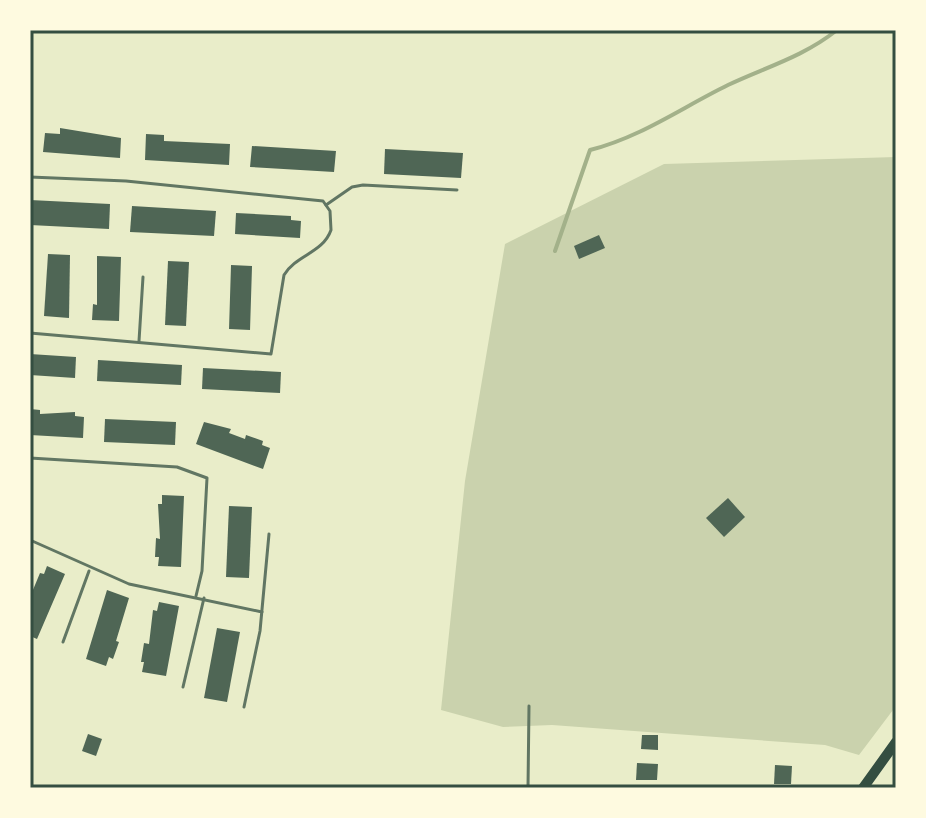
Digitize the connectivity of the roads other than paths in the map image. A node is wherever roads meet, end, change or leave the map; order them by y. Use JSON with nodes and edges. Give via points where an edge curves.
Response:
{"nodes":[{"id":1,"x":30,"y":177,"type":"edge"},
{"id":2,"x":457,"y":190,"type":"dead end"},
{"id":3,"x":326,"y":205,"type":"junction"},
{"id":4,"x":143,"y":277,"type":"dead end"},
{"id":5,"x":30,"y":333,"type":"edge"},
{"id":6,"x":139,"y":341,"type":"junction"},
{"id":7,"x":30,"y":458,"type":"edge"},
{"id":8,"x":269,"y":534,"type":"dead end"},
{"id":9,"x":30,"y":540,"type":"edge"},
{"id":10,"x":90,"y":569,"type":"junction"},
{"id":11,"x":196,"y":596,"type":"junction"},
{"id":12,"x":204,"y":598,"type":"junction"},
{"id":13,"x":262,"y":612,"type":"junction"},
{"id":14,"x":63,"y":642,"type":"dead end"},
{"id":15,"x":183,"y":687,"type":"dead end"},
{"id":16,"x":529,"y":706,"type":"dead end"},
{"id":17,"x":244,"y":707,"type":"dead end"},
{"id":18,"x":896,"y":742,"type":"edge"},
{"id":19,"x":528,"y":788,"type":"edge"},
{"id":20,"x":863,"y":788,"type":"edge"}],
"edges":[{"from":1,"to":3,"type":"lane","via":[[242,191]]},
{"from":2,"to":3,"type":"lane","via":[[363,185]]},
{"from":3,"to":6,"type":"lane","via":[[330,235],[288,267],[280,284],[271,354]]},
{"from":4,"to":6,"type":"lane"},
{"from":5,"to":6,"type":"lane"},
{"from":7,"to":11,"type":"lane","via":[[177,467],[207,478]]},
{"from":8,"to":13,"type":"lane"},
{"from":9,"to":10,"type":"lane"},
{"from":10,"to":11,"type":"lane","via":[[129,584]]},
{"from":10,"to":14,"type":"lane"},
{"from":11,"to":12,"type":"lane"},
{"from":12,"to":13,"type":"lane"},
{"from":12,"to":15,"type":"lane"},
{"from":13,"to":17,"type":"lane"},
{"from":16,"to":19,"type":"lane"},
{"from":18,"to":20,"type":"main road"}]}
